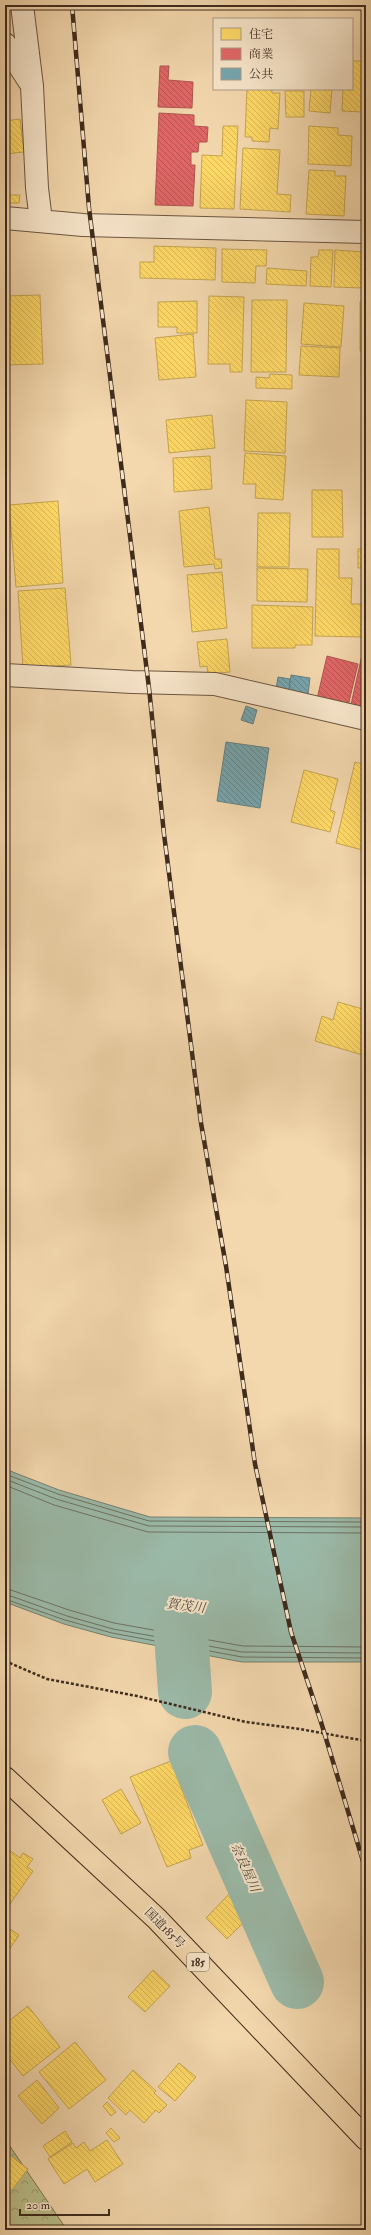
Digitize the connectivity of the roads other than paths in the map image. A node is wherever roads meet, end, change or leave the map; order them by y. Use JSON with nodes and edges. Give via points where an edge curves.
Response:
{"nodes":[{"id":1,"x":22,"y":5,"type":"edge"},
{"id":2,"x":5,"y":44,"type":"edge"},
{"id":3,"x":32,"y":86,"type":"junction"},
{"id":4,"x":5,"y":218,"type":"edge"},
{"id":5,"x":41,"y":221,"type":"junction"},
{"id":6,"x":366,"y":232,"type":"edge"},
{"id":7,"x":5,"y":675,"type":"edge"},
{"id":8,"x":366,"y":719,"type":"edge"},
{"id":9,"x":5,"y":1779,"type":"edge"},
{"id":10,"x":366,"y":2139,"type":"edge"}],
"edges":[{"from":1,"to":3,"type":"street"},
{"from":2,"to":3,"type":"street"},
{"from":3,"to":5,"type":"street"},
{"from":4,"to":5,"type":"street"},
{"from":5,"to":6,"type":"street"},
{"from":7,"to":8,"type":"street","via":[[215,684]]},
{"from":9,"to":10,"type":"highway","name":"国道185号","number":"185","via":[[157,1919]]}]}
